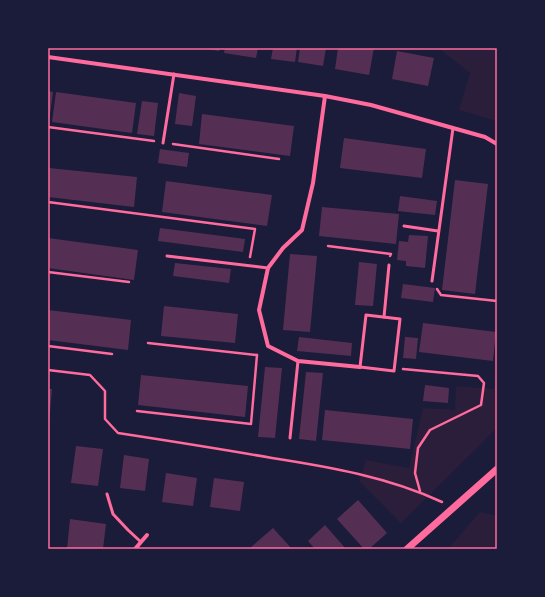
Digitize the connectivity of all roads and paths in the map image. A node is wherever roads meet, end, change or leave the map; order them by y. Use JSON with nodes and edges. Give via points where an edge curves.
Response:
{"nodes":[{"id":1,"x":48,"y":57,"type":"edge"},
{"id":2,"x":174,"y":74,"type":"junction"},
{"id":3,"x":325,"y":96,"type":"junction"},
{"id":4,"x":48,"y":127,"type":"edge"},
{"id":5,"x":453,"y":128,"type":"junction"},
{"id":6,"x":163,"y":143,"type":"junction"},
{"id":7,"x":497,"y":144,"type":"edge"},
{"id":8,"x":279,"y":158,"type":"dead end"},
{"id":9,"x":48,"y":202,"type":"edge"},
{"id":10,"x":404,"y":226,"type":"dead end"},
{"id":11,"x":438,"y":231,"type":"junction"},
{"id":12,"x":328,"y":246,"type":"dead end"},
{"id":13,"x":167,"y":256,"type":"dead end"},
{"id":14,"x":389,"y":265,"type":"joint"},
{"id":15,"x":248,"y":266,"type":"junction"},
{"id":16,"x":268,"y":268,"type":"junction"},
{"id":17,"x":48,"y":272,"type":"edge"},
{"id":18,"x":432,"y":281,"type":"joint"},
{"id":19,"x":129,"y":282,"type":"dead end"},
{"id":20,"x":497,"y":299,"type":"edge"},
{"id":21,"x":384,"y":318,"type":"junction"},
{"id":22,"x":148,"y":343,"type":"dead end"},
{"id":23,"x":48,"y":346,"type":"edge"},
{"id":24,"x":268,"y":346,"type":"junction"},
{"id":25,"x":112,"y":354,"type":"dead end"},
{"id":26,"x":257,"y":355,"type":"junction"},
{"id":27,"x":298,"y":361,"type":"junction"},
{"id":28,"x":360,"y":367,"type":"junction"},
{"id":29,"x":395,"y":368,"type":"junction"},
{"id":30,"x":48,"y":370,"type":"edge"},
{"id":31,"x":137,"y":412,"type":"dead end"},
{"id":32,"x":290,"y":438,"type":"dead end"},
{"id":33,"x":497,"y":470,"type":"edge"},
{"id":34,"x":420,"y":492,"type":"junction"},
{"id":35,"x":107,"y":494,"type":"dead end"},
{"id":36,"x":453,"y":507,"type":"junction"},
{"id":37,"x":147,"y":535,"type":"dead end"},
{"id":38,"x":141,"y":542,"type":"junction"},
{"id":39,"x":135,"y":549,"type":"edge"},
{"id":40,"x":407,"y":549,"type":"edge"}],
"edges":[{"from":1,"to":2,"type":"street"},
{"from":2,"to":3,"type":"street"},
{"from":2,"to":6,"type":"lane"},
{"from":3,"to":5,"type":"street"},
{"from":3,"to":16,"type":"street","via":[[313,183],[302,230],[282,248]]},
{"from":4,"to":6,"type":"path"},
{"from":5,"to":7,"type":"street","via":[[485,137]]},
{"from":5,"to":11,"type":"lane"},
{"from":6,"to":8,"type":"path"},
{"from":9,"to":15,"type":"path","via":[[255,229]]},
{"from":10,"to":11,"type":"lane"},
{"from":11,"to":18,"type":"lane"},
{"from":12,"to":14,"type":"path","via":[[391,254]]},
{"from":13,"to":15,"type":"lane"},
{"from":14,"to":21,"type":"lane"},
{"from":15,"to":16,"type":"lane"},
{"from":16,"to":24,"type":"street","via":[[259,310]]},
{"from":17,"to":19,"type":"path"},
{"from":18,"to":20,"type":"path","via":[[441,295]]},
{"from":21,"to":28,"type":"lane","via":[[366,315]]},
{"from":21,"to":29,"type":"lane","via":[[400,320]]},
{"from":22,"to":26,"type":"path"},
{"from":23,"to":25,"type":"path"},
{"from":24,"to":26,"type":"path"},
{"from":24,"to":27,"type":"street"},
{"from":26,"to":31,"type":"path","via":[[251,424]]},
{"from":27,"to":28,"type":"street"},
{"from":27,"to":32,"type":"lane"},
{"from":28,"to":29,"type":"lane","via":[[394,371]]},
{"from":29,"to":34,"type":"path","via":[[478,376],[484,383],[481,405],[430,430],[418,448],[415,473]]},
{"from":30,"to":34,"type":"path","via":[[90,375],[105,391],[105,420],[118,433],[305,463],[376,477]]},
{"from":33,"to":36,"type":"street"},
{"from":34,"to":36,"type":"path"},
{"from":35,"to":38,"type":"lane","via":[[113,514]]},
{"from":36,"to":40,"type":"street"},
{"from":37,"to":38,"type":"street"},
{"from":38,"to":39,"type":"street"}]}
